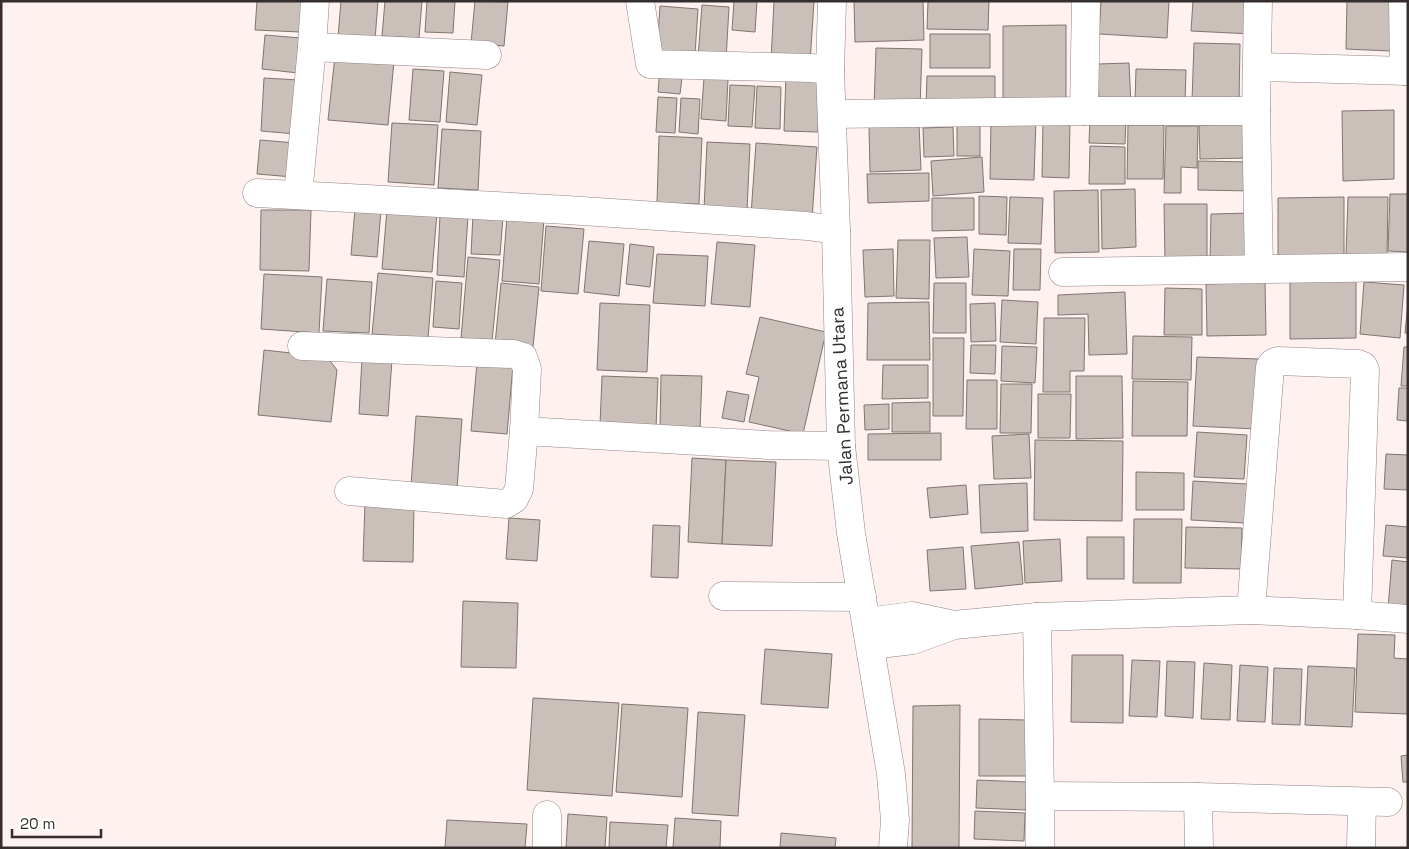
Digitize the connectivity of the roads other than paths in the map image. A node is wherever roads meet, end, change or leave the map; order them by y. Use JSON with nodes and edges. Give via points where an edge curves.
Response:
{"nodes":[{"id":1,"x":315,"y":1,"type":"edge"},
{"id":2,"x":640,"y":1,"type":"edge"},
{"id":3,"x":832,"y":1,"type":"edge"},
{"id":4,"x":1086,"y":1,"type":"edge"},
{"id":5,"x":1258,"y":1,"type":"edge"},
{"id":6,"x":1403,"y":1,"type":"edge"},
{"id":7,"x":312,"y":47,"type":"junction"},
{"id":8,"x":488,"y":55,"type":"dead end"},
{"id":9,"x":1257,"y":66,"type":"junction"},
{"id":10,"x":830,"y":70,"type":"junction"},
{"id":11,"x":1406,"y":71,"type":"edge"},
{"id":12,"x":1084,"y":111,"type":"junction"},
{"id":13,"x":1256,"y":111,"type":"junction"},
{"id":14,"x":832,"y":114,"type":"junction"},
{"id":15,"x":257,"y":193,"type":"dead end"},
{"id":16,"x":298,"y":195,"type":"junction"},
{"id":17,"x":836,"y":230,"type":"junction"},
{"id":18,"x":1408,"y":267,"type":"edge"},
{"id":19,"x":1259,"y":268,"type":"junction"},
{"id":20,"x":1062,"y":272,"type":"dead end"},
{"id":21,"x":302,"y":346,"type":"dead end"},
{"id":22,"x":524,"y":431,"type":"junction"},
{"id":23,"x":841,"y":446,"type":"junction"},
{"id":24,"x":349,"y":491,"type":"dead end"},
{"id":25,"x":723,"y":596,"type":"dead end"},
{"id":26,"x":1251,"y":610,"type":"junction"},
{"id":27,"x":1357,"y":615,"type":"junction"},
{"id":28,"x":1037,"y":617,"type":"junction"},
{"id":29,"x":1408,"y":619,"type":"edge"},
{"id":30,"x":867,"y":621,"type":"junction"},
{"id":31,"x":1040,"y":796,"type":"junction"},
{"id":32,"x":1198,"y":797,"type":"junction"},
{"id":33,"x":547,"y":815,"type":"dead end"},
{"id":34,"x":547,"y":848,"type":"edge"},
{"id":35,"x":893,"y":848,"type":"edge"},
{"id":36,"x":1040,"y":848,"type":"edge"},
{"id":37,"x":1199,"y":848,"type":"edge"},
{"id":38,"x":1361,"y":848,"type":"edge"}],
"edges":[{"from":1,"to":7,"type":"street"},
{"from":2,"to":10,"type":"street","via":[[650,64]]},
{"from":3,"to":10,"type":"street","name":"Jalan Permana Utara"},
{"from":4,"to":12,"type":"street"},
{"from":5,"to":9,"type":"street"},
{"from":6,"to":11,"type":"street"},
{"from":7,"to":8,"type":"street"},
{"from":7,"to":16,"type":"street"},
{"from":9,"to":11,"type":"street"},
{"from":9,"to":13,"type":"street"},
{"from":10,"to":14,"type":"street","name":"Jalan Permana Utara"},
{"from":12,"to":13,"type":"street"},
{"from":12,"to":14,"type":"street"},
{"from":13,"to":19,"type":"street"},
{"from":14,"to":17,"type":"street","name":"Jalan Permana Utara"},
{"from":15,"to":16,"type":"street"},
{"from":16,"to":17,"type":"street"},
{"from":17,"to":23,"type":"street","name":"Jalan Permana Utara"},
{"from":18,"to":19,"type":"street"},
{"from":19,"to":20,"type":"street"},
{"from":21,"to":22,"type":"street","via":[[514,354],[523,357],[527,369]]},
{"from":22,"to":23,"type":"street"},
{"from":22,"to":24,"type":"street","via":[[520,489],[506,504]]},
{"from":23,"to":30,"type":"street","name":"Jalan Permana Utara","via":[[851,533]]},
{"from":25,"to":30,"type":"street"},
{"from":26,"to":27,"type":"street"},
{"from":26,"to":27,"type":"street","via":[[1270,367],[1278,361],[1348,364],[1364,366],[1365,370]]},
{"from":26,"to":28,"type":"street"},
{"from":27,"to":29,"type":"street"},
{"from":28,"to":30,"type":"street","via":[[954,625],[913,640]]},
{"from":28,"to":31,"type":"street"},
{"from":30,"to":35,"type":"street","name":"Jalan Permana Utara","via":[[891,774],[895,820]]},
{"from":31,"to":32,"type":"street"},
{"from":31,"to":36,"type":"street"},
{"from":32,"to":37,"type":"street"},
{"from":32,"to":38,"type":"street","via":[[1375,802]]},
{"from":33,"to":34,"type":"street"}]}
